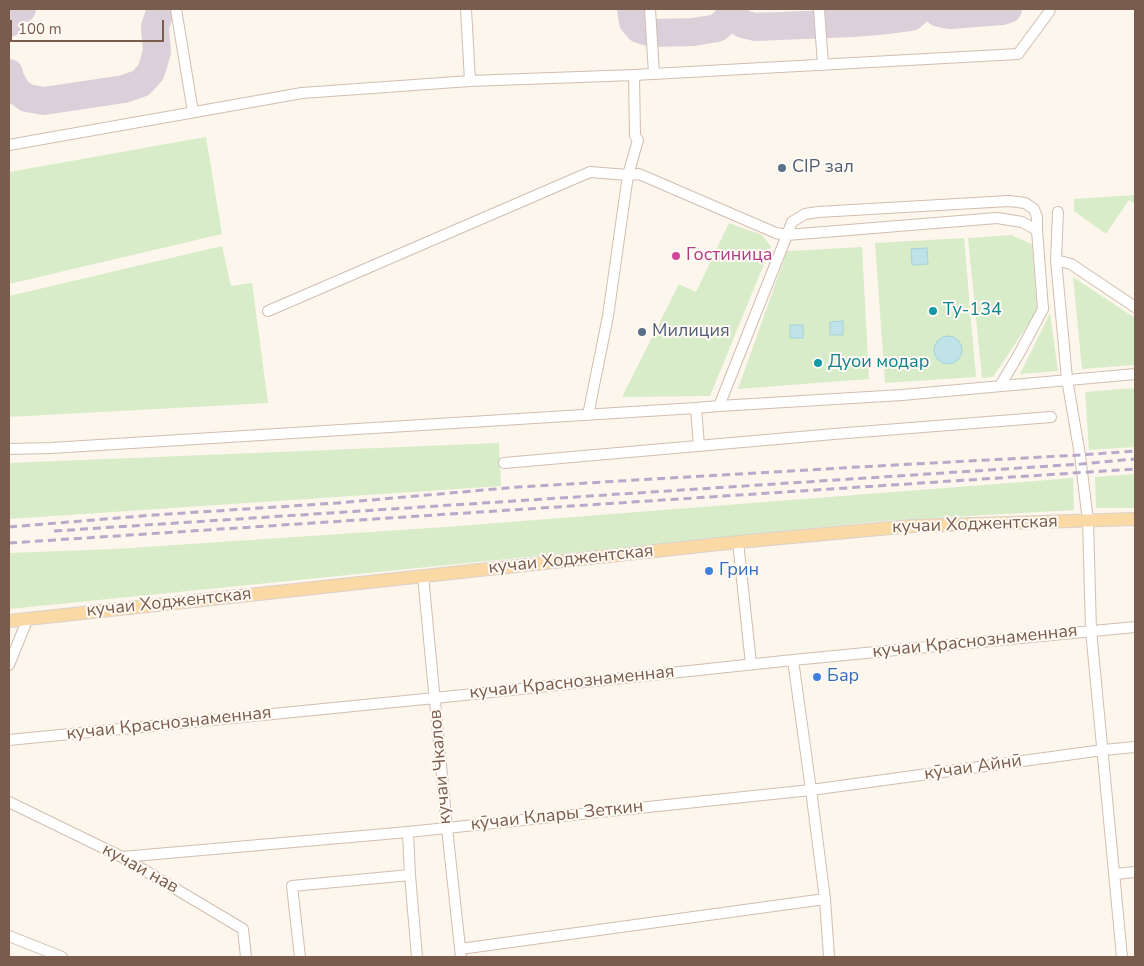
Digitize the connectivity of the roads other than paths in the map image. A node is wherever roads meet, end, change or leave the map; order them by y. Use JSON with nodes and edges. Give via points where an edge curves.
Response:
{"nodes":[{"id":1,"x":176,"y":9,"type":"edge"},
{"id":2,"x":466,"y":9,"type":"edge"},
{"id":3,"x":650,"y":9,"type":"edge"},
{"id":4,"x":819,"y":9,"type":"edge"},
{"id":5,"x":1050,"y":9,"type":"edge"},
{"id":6,"x":823,"y":65,"type":"junction"},
{"id":7,"x":634,"y":74,"type":"junction"},
{"id":8,"x":654,"y":74,"type":"junction"},
{"id":9,"x":470,"y":81,"type":"junction"},
{"id":10,"x":193,"y":112,"type":"junction"},
{"id":11,"x":9,"y":145,"type":"edge"},
{"id":12,"x":628,"y":175,"type":"junction"},
{"id":13,"x":1058,"y":212,"type":"dead end"},
{"id":14,"x":1037,"y":230,"type":"junction"},
{"id":15,"x":787,"y":235,"type":"junction"},
{"id":16,"x":1056,"y":260,"type":"junction"},
{"id":17,"x":1135,"y":307,"type":"edge"},
{"id":18,"x":268,"y":311,"type":"dead end"},
{"id":19,"x":1135,"y":374,"type":"edge"},
{"id":20,"x":1068,"y":380,"type":"junction"},
{"id":21,"x":1000,"y":386,"type":"junction"},
{"id":22,"x":719,"y":406,"type":"junction"},
{"id":23,"x":696,"y":408,"type":"junction"},
{"id":24,"x":588,"y":415,"type":"junction"},
{"id":25,"x":1051,"y":417,"type":"dead end"},
{"id":26,"x":699,"y":446,"type":"junction"},
{"id":27,"x":9,"y":449,"type":"edge"},
{"id":28,"x":504,"y":463,"type":"dead end"},
{"id":29,"x":1135,"y":519,"type":"edge"},
{"id":30,"x":1088,"y":521,"type":"junction"},
{"id":31,"x":738,"y":542,"type":"junction"},
{"id":32,"x":424,"y":576,"type":"junction"},
{"id":33,"x":28,"y":618,"type":"junction"},
{"id":34,"x":9,"y":621,"type":"edge"},
{"id":35,"x":1135,"y":627,"type":"edge"},
{"id":36,"x":1091,"y":630,"type":"junction"},
{"id":37,"x":793,"y":660,"type":"junction"},
{"id":38,"x":751,"y":664,"type":"junction"},
{"id":39,"x":9,"y":665,"type":"edge"},
{"id":40,"x":435,"y":698,"type":"junction"},
{"id":41,"x":9,"y":740,"type":"edge"},
{"id":42,"x":1135,"y":747,"type":"edge"},
{"id":43,"x":1103,"y":750,"type":"junction"},
{"id":44,"x":811,"y":790,"type":"junction"},
{"id":45,"x":9,"y":802,"type":"edge"},
{"id":46,"x":446,"y":828,"type":"junction"},
{"id":47,"x":408,"y":832,"type":"junction"},
{"id":48,"x":122,"y":857,"type":"junction"},
{"id":49,"x":1135,"y":872,"type":"edge"},
{"id":50,"x":1115,"y":874,"type":"junction"},
{"id":51,"x":410,"y":875,"type":"junction"},
{"id":52,"x":825,"y":899,"type":"junction"},
{"id":53,"x":9,"y":936,"type":"edge"},
{"id":54,"x":461,"y":953,"type":"edge"},
{"id":55,"x":62,"y":957,"type":"edge"},
{"id":56,"x":246,"y":957,"type":"edge"},
{"id":57,"x":300,"y":957,"type":"edge"},
{"id":58,"x":417,"y":957,"type":"edge"},
{"id":59,"x":829,"y":957,"type":"edge"},
{"id":60,"x":1122,"y":957,"type":"edge"}],
"edges":[{"from":1,"to":10,"type":"street"},
{"from":2,"to":9,"type":"street"},
{"from":3,"to":8,"type":"street"},
{"from":4,"to":6,"type":"street"},
{"from":5,"to":6,"type":"street","via":[[1018,54]]},
{"from":6,"to":8,"type":"street"},
{"from":7,"to":8,"type":"street"},
{"from":7,"to":9,"type":"street"},
{"from":7,"to":12,"type":"street","via":[[635,136],[638,140]]},
{"from":9,"to":10,"type":"street","via":[[302,93]]},
{"from":10,"to":11,"type":"street"},
{"from":12,"to":15,"type":"street","via":[[639,174]]},
{"from":12,"to":18,"type":"street","via":[[590,172]]},
{"from":12,"to":24,"type":"street","via":[[608,316]]},
{"from":13,"to":16,"type":"street"},
{"from":14,"to":15,"type":"street","via":[[1022,222],[997,218]]},
{"from":14,"to":15,"type":"street","via":[[1034,209],[1026,203],[1009,201],[818,212],[805,214],[792,222]]},
{"from":14,"to":21,"type":"street","via":[[1043,309]]},
{"from":15,"to":22,"type":"street"},
{"from":16,"to":17,"type":"street","via":[[1071,264]]},
{"from":16,"to":20,"type":"street"},
{"from":19,"to":20,"type":"street"},
{"from":20,"to":21,"type":"street"},
{"from":20,"to":30,"type":"street"},
{"from":21,"to":22,"type":"street"},
{"from":22,"to":23,"type":"street"},
{"from":23,"to":24,"type":"street"},
{"from":23,"to":26,"type":"street"},
{"from":24,"to":27,"type":"street"},
{"from":25,"to":26,"type":"street"},
{"from":26,"to":28,"type":"street"},
{"from":29,"to":30,"type":"main road","name":"кучаи Ходжентская"},
{"from":30,"to":31,"type":"main road","name":"кучаи Ходжентская","via":[[912,526]]},
{"from":30,"to":36,"type":"street"},
{"from":31,"to":32,"type":"main road","name":"кучаи Ходжентская"},
{"from":31,"to":38,"type":"street"},
{"from":32,"to":33,"type":"main road","name":"кучаи Ходжентская"},
{"from":32,"to":40,"type":"street","name":"кучаи Чкалов"},
{"from":33,"to":34,"type":"main road","name":"кучаи Ходжентская"},
{"from":33,"to":39,"type":"street"},
{"from":35,"to":36,"type":"street","name":"кучаи Краснознаменная"},
{"from":36,"to":37,"type":"street","name":"кучаи Краснознаменная"},
{"from":36,"to":43,"type":"street"},
{"from":37,"to":38,"type":"street","name":"кучаи Краснознаменная"},
{"from":37,"to":44,"type":"street"},
{"from":38,"to":40,"type":"street","name":"кучаи Краснознаменная"},
{"from":40,"to":41,"type":"street","name":"кучаи Краснознаменная"},
{"from":40,"to":46,"type":"street","name":"кучаи Чкалов"},
{"from":42,"to":43,"type":"street","name":"кӯчаи Айнӣ"},
{"from":43,"to":44,"type":"street","name":"кӯчаи Айнӣ"},
{"from":43,"to":50,"type":"street"},
{"from":44,"to":46,"type":"street","name":"кӯчаи Клары Зеткин"},
{"from":44,"to":52,"type":"street"},
{"from":45,"to":48,"type":"street","name":"кучаи нав"},
{"from":46,"to":47,"type":"street","name":"кӯчаи Клары Зеткин"},
{"from":46,"to":54,"type":"street","name":"кучаи Чкалов"},
{"from":47,"to":48,"type":"street","name":"кӯчаи Клары Зеткин"},
{"from":47,"to":51,"type":"street"},
{"from":48,"to":56,"type":"street","name":"кучаи нав","via":[[243,929]]},
{"from":49,"to":50,"type":"street"},
{"from":50,"to":60,"type":"street"},
{"from":51,"to":57,"type":"street","via":[[292,886]]},
{"from":51,"to":58,"type":"street"},
{"from":52,"to":54,"type":"street"},
{"from":52,"to":59,"type":"street"},
{"from":53,"to":55,"type":"street"}]}
